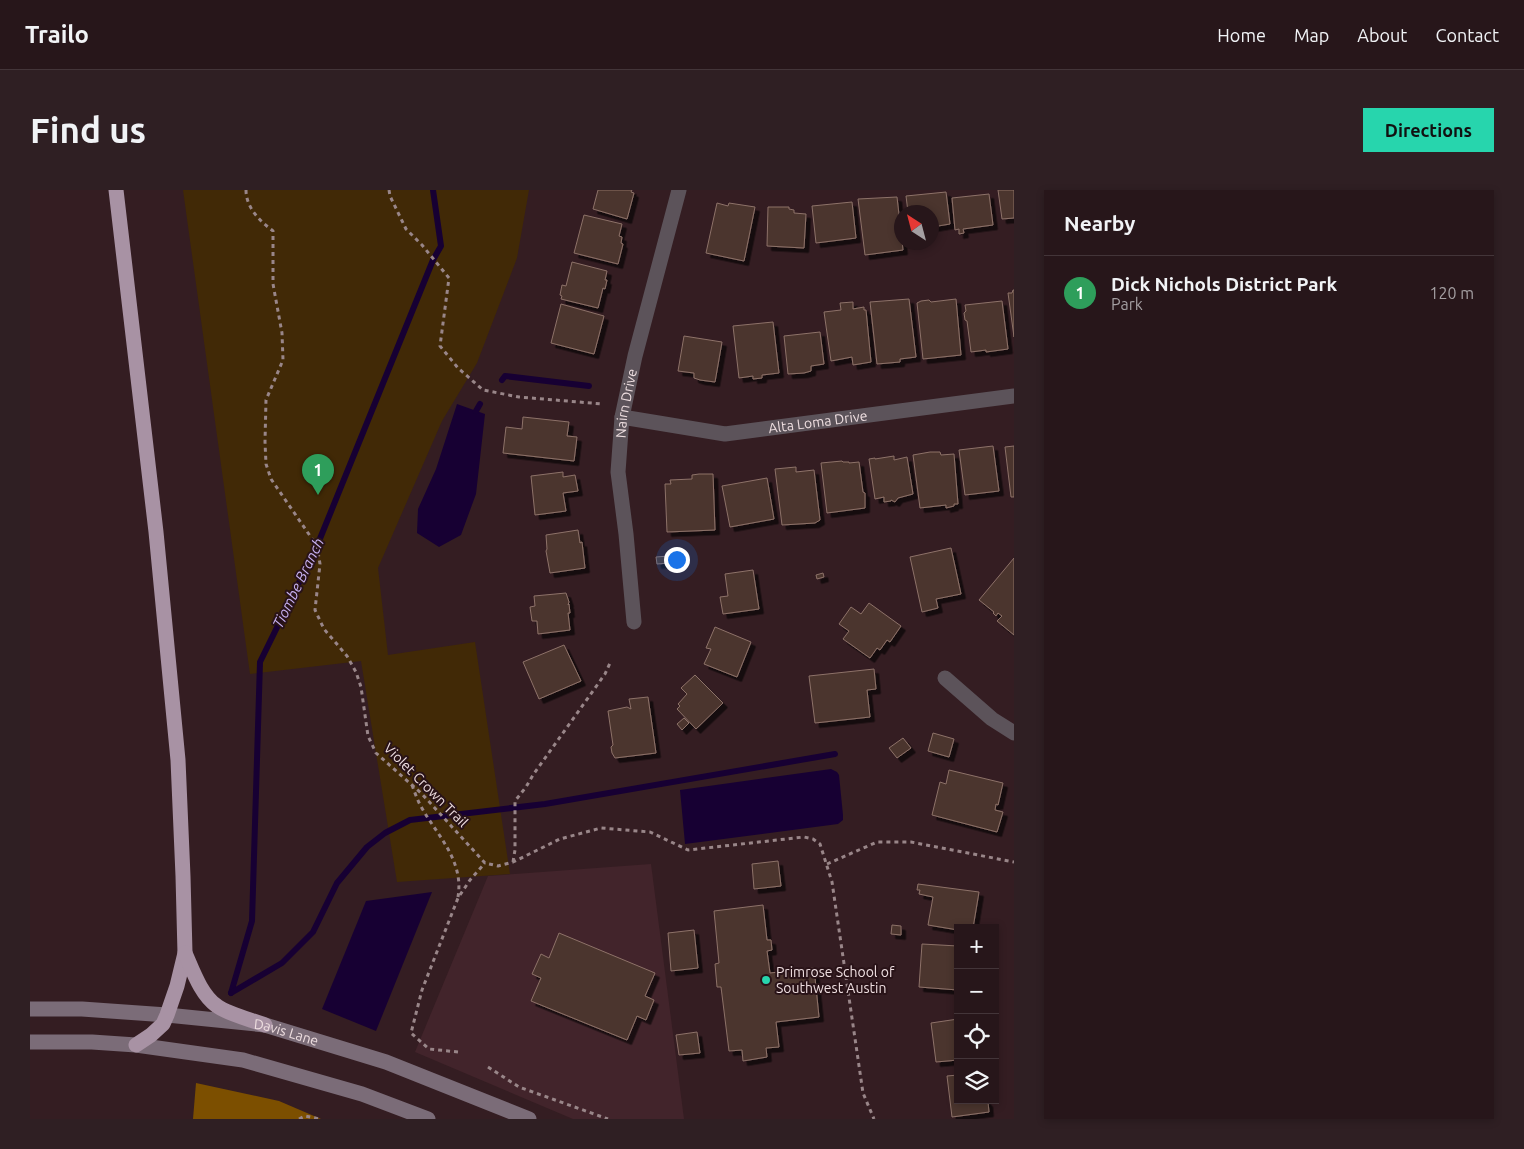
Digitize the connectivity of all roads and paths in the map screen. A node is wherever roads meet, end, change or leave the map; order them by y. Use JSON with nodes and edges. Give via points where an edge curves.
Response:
{"nodes":[{"id":1,"x":116,"y":190,"type":"edge"},
{"id":2,"x":246,"y":190,"type":"edge"},
{"id":3,"x":389,"y":190,"type":"edge"},
{"id":4,"x":679,"y":190,"type":"edge"},
{"id":5,"x":1014,"y":396,"type":"edge"},
{"id":6,"x":604,"y":404,"type":"dead end"},
{"id":7,"x":622,"y":417,"type":"junction"},
{"id":8,"x":634,"y":622,"type":"dead end"},
{"id":9,"x":610,"y":664,"type":"dead end"},
{"id":10,"x":945,"y":678,"type":"dead end"},
{"id":11,"x":1014,"y":733,"type":"edge"},
{"id":12,"x":411,"y":784,"type":"junction"},
{"id":13,"x":512,"y":862,"type":"junction"},
{"id":14,"x":1014,"y":862,"type":"edge"},
{"id":15,"x":485,"y":863,"type":"junction"},
{"id":16,"x":827,"y":864,"type":"junction"},
{"id":17,"x":458,"y":898,"type":"junction"},
{"id":18,"x":185,"y":953,"type":"junction"},
{"id":19,"x":30,"y":1009,"type":"edge"},
{"id":20,"x":168,"y":1015,"type":"junction"},
{"id":21,"x":265,"y":1025,"type":"junction"},
{"id":22,"x":30,"y":1042,"type":"edge"},
{"id":23,"x":136,"y":1044,"type":"junction"},
{"id":24,"x":458,"y":1052,"type":"dead end"},
{"id":25,"x":488,"y":1067,"type":"dead end"},
{"id":26,"x":299,"y":1119,"type":"edge"},
{"id":27,"x":320,"y":1119,"type":"edge"},
{"id":28,"x":428,"y":1119,"type":"edge"},
{"id":29,"x":529,"y":1119,"type":"edge"},
{"id":30,"x":608,"y":1119,"type":"edge"},
{"id":31,"x":874,"y":1119,"type":"edge"}],
"edges":[{"from":1,"to":18,"type":"highway","via":[[156,532],[178,760]]},
{"from":2,"to":12,"type":"path","name":"Violet Crown Trail","via":[[255,216],[273,232],[273,284],[282,333],[282,360],[266,400],[266,464],[271,479],[317,546],[320,564],[314,610],[324,630],[347,656],[356,672],[371,745],[384,762]]},
{"from":3,"to":6,"type":"path","via":[[406,229],[449,278],[440,346],[458,368],[483,390],[519,397]]},
{"from":4,"to":7,"type":"street","name":"Nairn Drive"},
{"from":5,"to":7,"type":"street","name":"Alta Loma Drive","via":[[725,434]]},
{"from":7,"to":8,"type":"street","name":"Nairn Drive","via":[[618,472]]},
{"from":9,"to":13,"type":"path","via":[[515,801]]},
{"from":10,"to":11,"type":"street","via":[[992,719]]},
{"from":12,"to":15,"type":"path","name":"Violet Crown Trail"},
{"from":12,"to":17,"type":"path","via":[[458,870]]},
{"from":13,"to":15,"type":"path","via":[[498,866]]},
{"from":13,"to":16,"type":"path","via":[[560,839],[601,828],[650,832],[688,850],[804,837],[820,844]]},
{"from":14,"to":16,"type":"path","via":[[911,842],[876,842]]},
{"from":15,"to":17,"type":"path"},
{"from":16,"to":31,"type":"path","via":[[844,953],[863,1093]]},
{"from":17,"to":24,"type":"path","via":[[422,990],[411,1033],[429,1049]]},
{"from":18,"to":20,"type":"highway"},
{"from":18,"to":21,"type":"highway","via":[[202,989],[218,1007]]},
{"from":19,"to":20,"type":"main road","name":"Davis Lane"},
{"from":20,"to":21,"type":"main road","name":"Davis Lane"},
{"from":20,"to":23,"type":"highway","via":[[151,1035]]},
{"from":21,"to":29,"type":"main road","name":"Davis Lane","via":[[386,1062]]},
{"from":22,"to":23,"type":"main road"},
{"from":23,"to":28,"type":"main road","via":[[243,1060],[362,1094]]},
{"from":25,"to":30,"type":"path","via":[[519,1087]]},
{"from":26,"to":27,"type":"path","via":[[305,1116]]}]}
